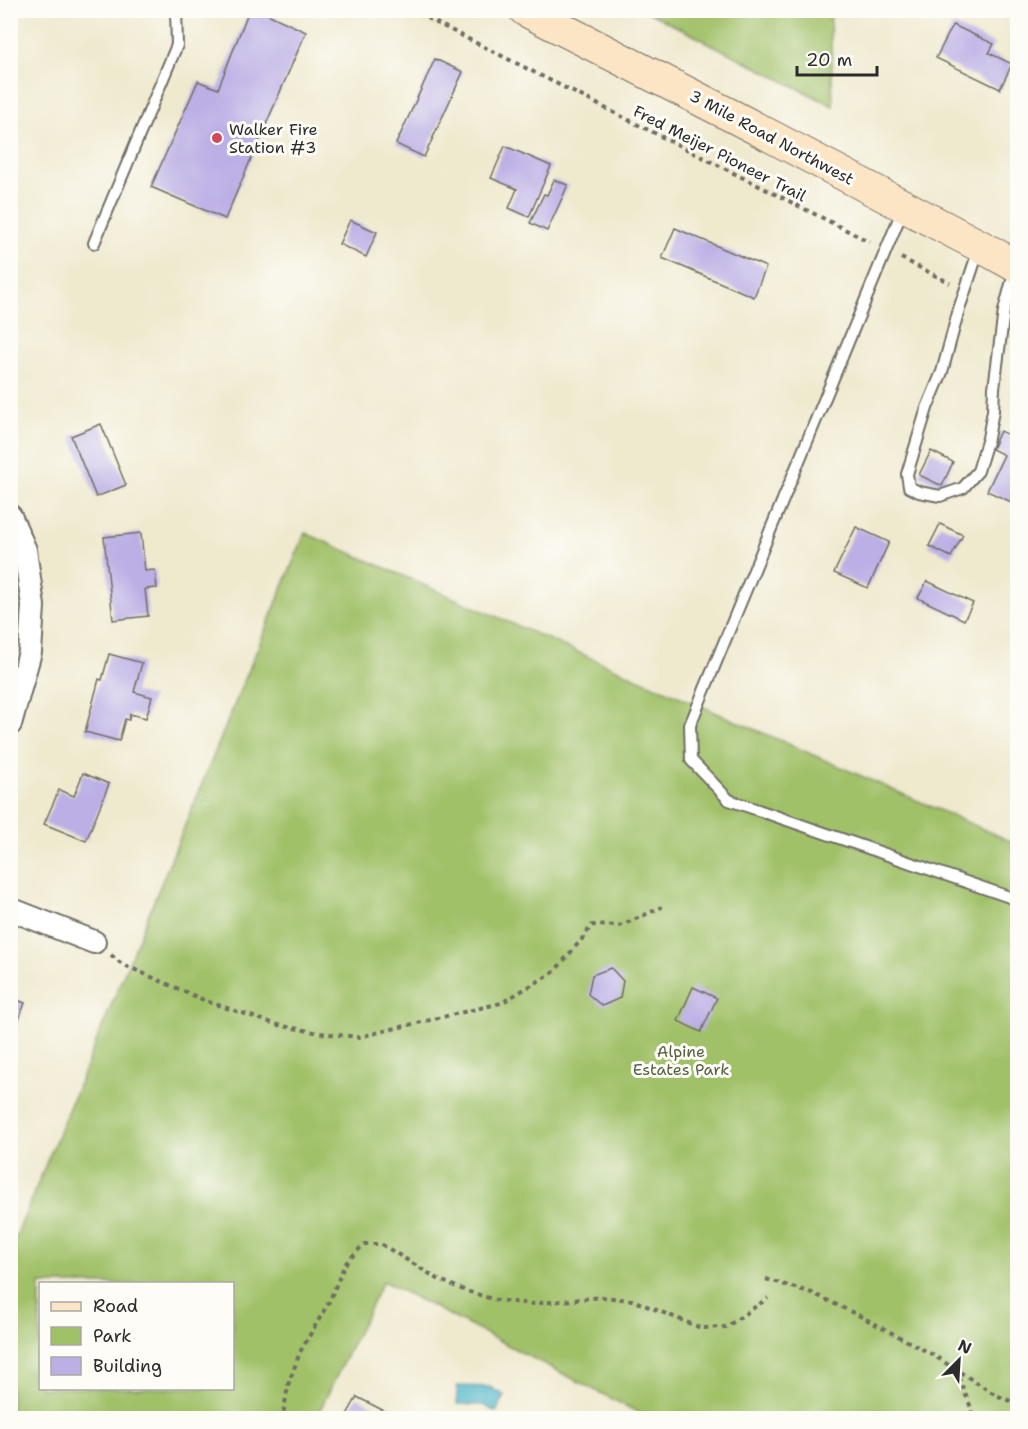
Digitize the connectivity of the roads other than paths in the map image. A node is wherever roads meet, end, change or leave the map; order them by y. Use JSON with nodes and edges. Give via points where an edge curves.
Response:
{"nodes":[{"id":1,"x":176,"y":10,"type":"edge"},
{"id":2,"x":525,"y":10,"type":"edge"},
{"id":3,"x":904,"y":206,"type":"junction"},
{"id":4,"x":94,"y":243,"type":"dead end"},
{"id":5,"x":980,"y":246,"type":"junction"},
{"id":6,"x":1017,"y":267,"type":"edge"},
{"id":7,"x":10,"y":516,"type":"edge"},
{"id":8,"x":10,"y":724,"type":"edge"},
{"id":9,"x":1017,"y":900,"type":"edge"},
{"id":10,"x":10,"y":909,"type":"edge"},
{"id":11,"x":94,"y":942,"type":"road end"}],
"edges":[{"from":1,"to":4,"type":"lane","via":[[177,45]]},
{"from":2,"to":3,"type":"main road","name":"3 Mile Road Northwest"},
{"from":3,"to":5,"type":"main road","name":"3 Mile Road Northwest"},
{"from":3,"to":9,"type":"lane","via":[[690,725],[691,760],[729,800]]},
{"from":5,"to":6,"type":"main road","name":"3 Mile Road Northwest"},
{"from":5,"to":6,"type":"lane","via":[[942,372],[927,408],[908,474],[909,488],[940,496],[963,488],[978,471],[993,411],[1004,311]]},
{"from":7,"to":8,"type":"street","via":[[25,550],[33,606],[30,652]]},
{"from":10,"to":11,"type":"street"}]}
